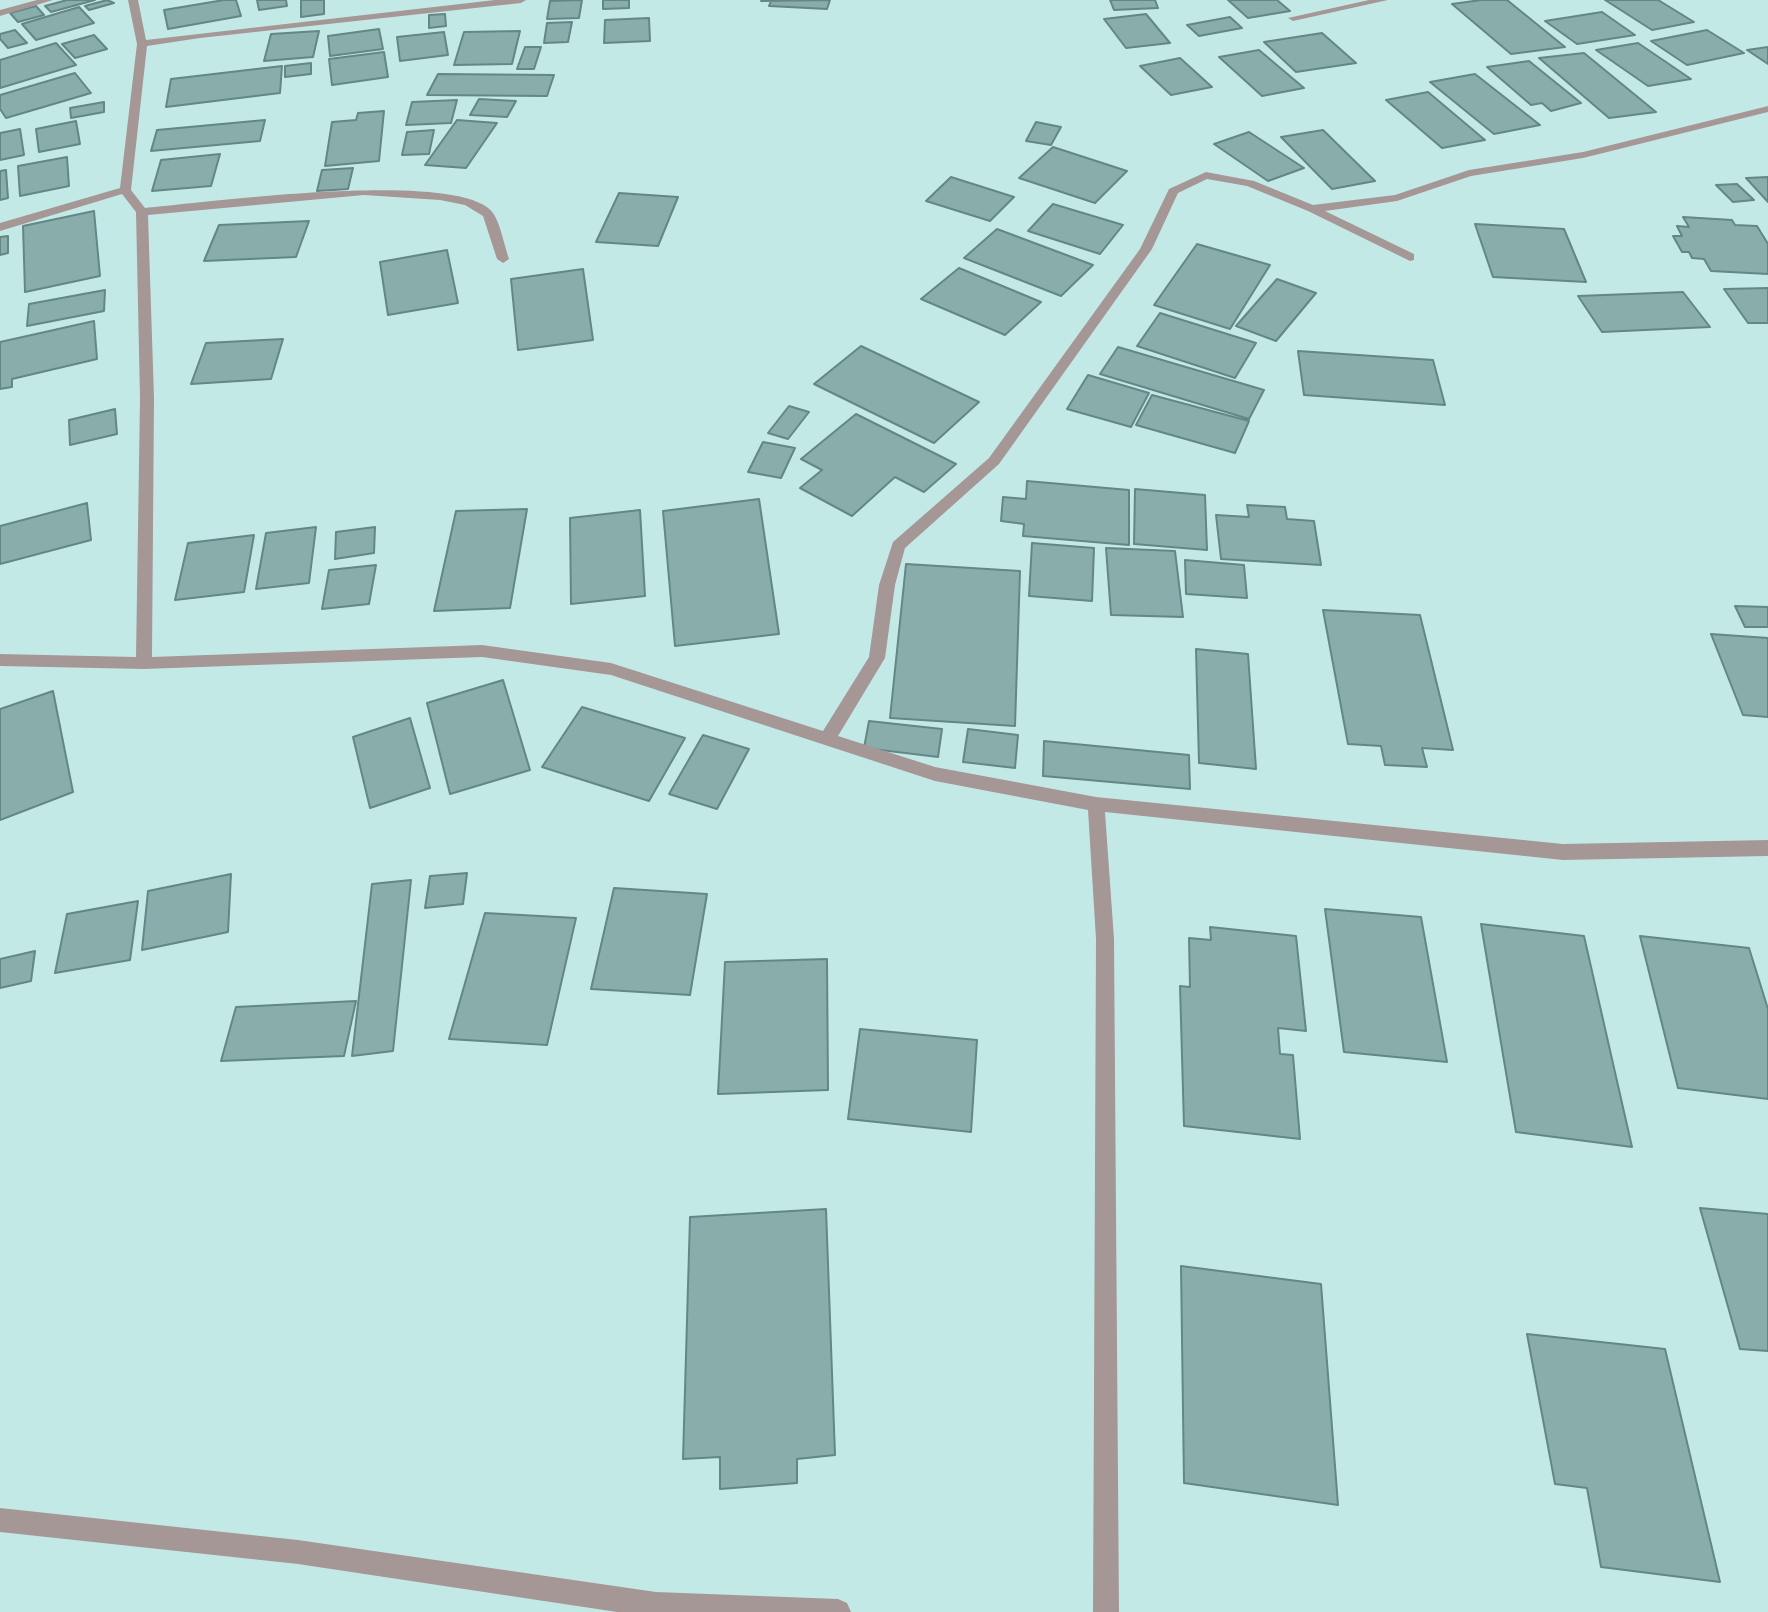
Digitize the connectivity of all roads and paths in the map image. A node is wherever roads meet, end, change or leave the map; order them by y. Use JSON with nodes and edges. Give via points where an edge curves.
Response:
{"nodes":[{"id":1,"x":48,"y":0,"type":"edge"},
{"id":2,"x":132,"y":0,"type":"edge"},
{"id":3,"x":521,"y":0,"type":"edge"},
{"id":4,"x":1383,"y":0,"type":"edge"},
{"id":5,"x":0,"y":13,"type":"edge"},
{"id":6,"x":1293,"y":18,"type":"dead end"},
{"id":7,"x":142,"y":44,"type":"junction"},
{"id":8,"x":1768,"y":109,"type":"edge"},
{"id":9,"x":125,"y":190,"type":"junction"},
{"id":10,"x":1312,"y":209,"type":"junction"},
{"id":11,"x":142,"y":212,"type":"junction"},
{"id":12,"x":0,"y":227,"type":"edge"},
{"id":13,"x":1410,"y":257,"type":"dead end"},
{"id":14,"x":503,"y":259,"type":"dead end"},
{"id":15,"x":0,"y":660,"type":"edge"},
{"id":16,"x":144,"y":663,"type":"junction"},
{"id":17,"x":828,"y":738,"type":"junction"},
{"id":18,"x":1096,"y":804,"type":"junction"},
{"id":19,"x":1768,"y":848,"type":"edge"},
{"id":20,"x":0,"y":1520,"type":"edge"},
{"id":21,"x":838,"y":1612,"type":"edge"},
{"id":22,"x":1106,"y":1612,"type":"edge"}],
"edges":[{"from":1,"to":5,"type":"street"},
{"from":2,"to":7,"type":"street"},
{"from":3,"to":7,"type":"street"},
{"from":4,"to":6,"type":"street"},
{"from":7,"to":9,"type":"street"},
{"from":8,"to":10,"type":"street","via":[[1583,155],[1469,173],[1397,198]]},
{"from":9,"to":11,"type":"street"},
{"from":9,"to":12,"type":"street"},
{"from":10,"to":13,"type":"street"},
{"from":10,"to":17,"type":"street","via":[[1250,183],[1206,176],[1173,191],[1146,249],[994,461],[898,546],[887,585],[877,658]]},
{"from":11,"to":14,"type":"street","via":[[364,192],[440,197],[468,202],[488,214]]},
{"from":11,"to":16,"type":"street","via":[[147,398]]},
{"from":15,"to":16,"type":"street"},
{"from":16,"to":17,"type":"street","via":[[482,651],[611,670]]},
{"from":17,"to":18,"type":"street","via":[[935,774]]},
{"from":18,"to":19,"type":"street","via":[[1563,852]]},
{"from":18,"to":22,"type":"street","via":[[1105,953]]},
{"from":20,"to":21,"type":"street","via":[[298,1552],[656,1605]]}]}
